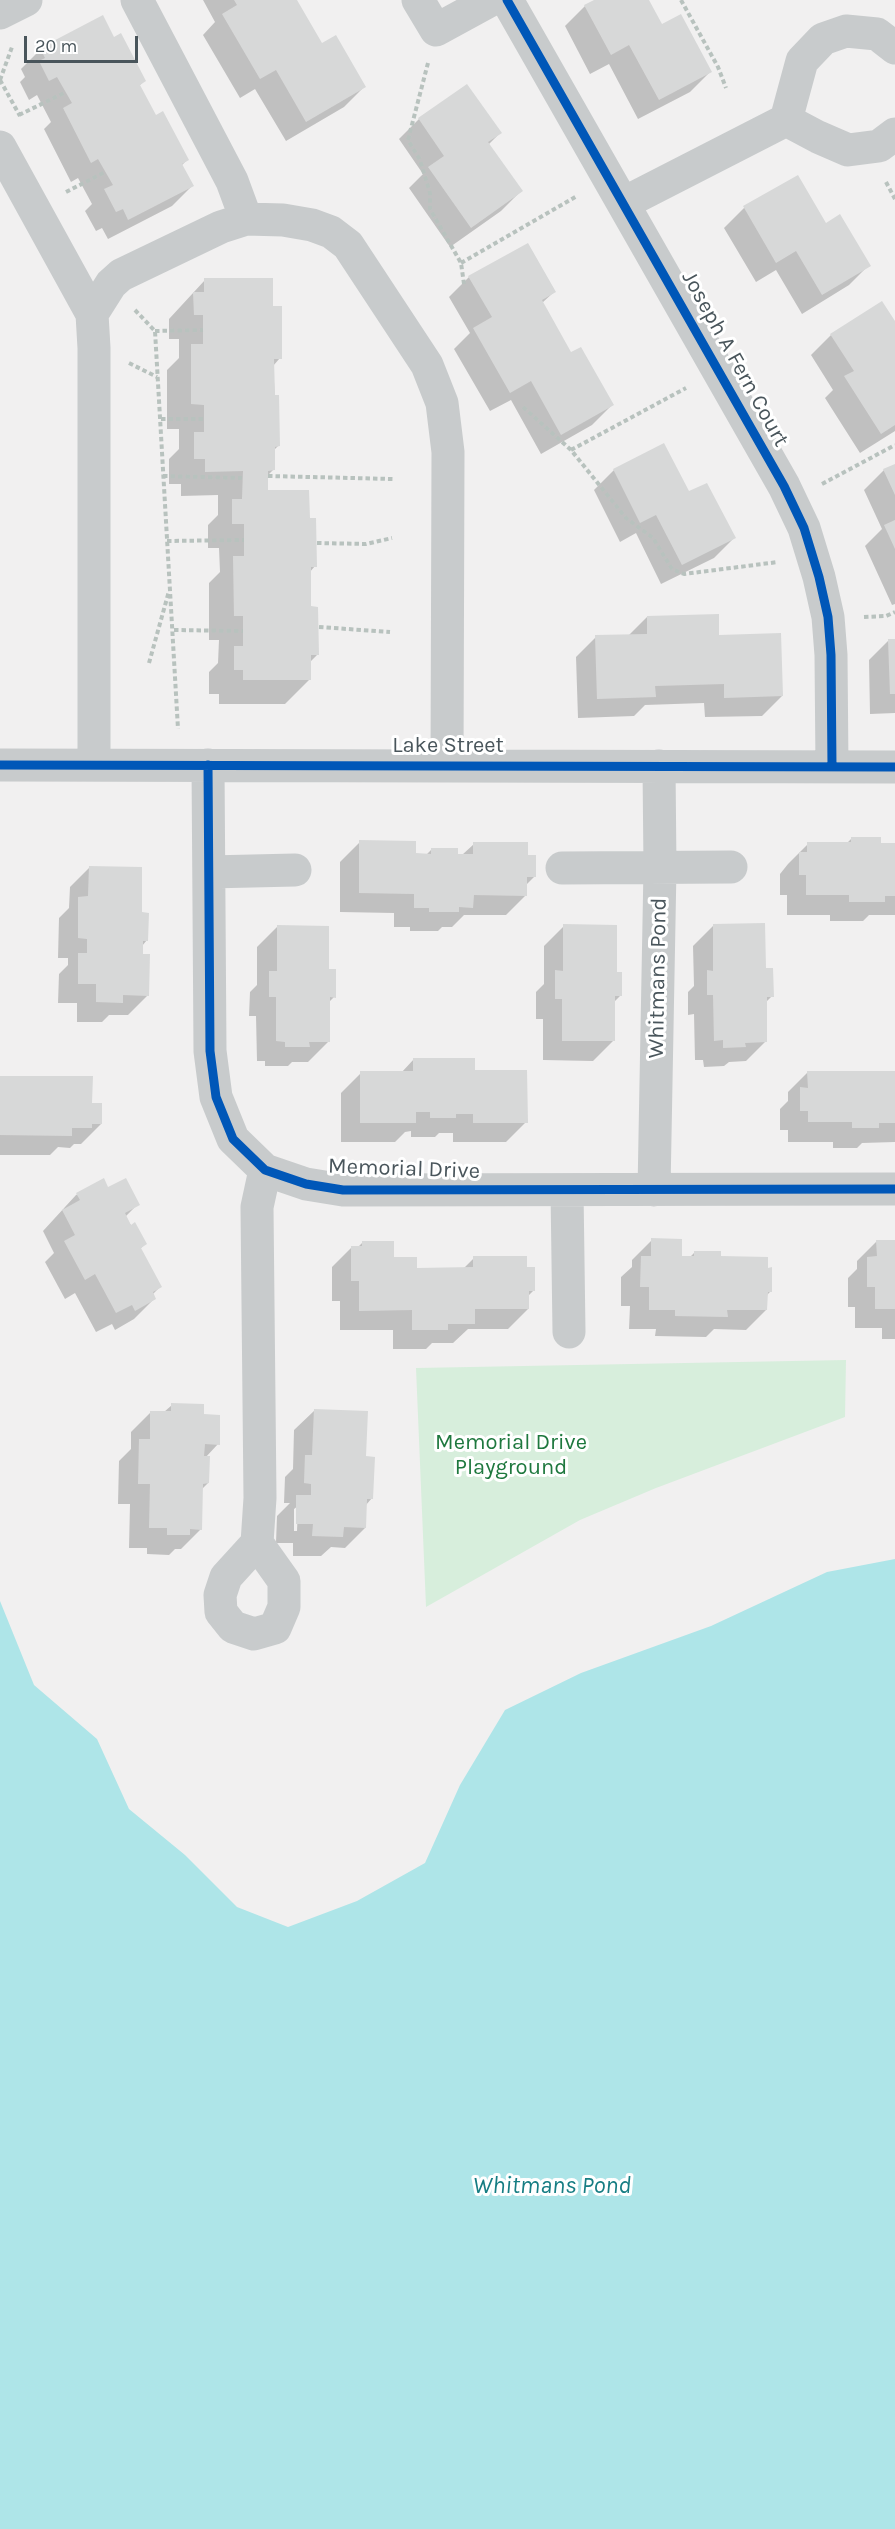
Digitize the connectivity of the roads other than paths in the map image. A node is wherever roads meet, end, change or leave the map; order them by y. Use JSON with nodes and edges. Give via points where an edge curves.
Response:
{"nodes":[{"id":1,"x":26,"y":0,"type":"edge"},
{"id":2,"x":137,"y":0,"type":"edge"},
{"id":3,"x":418,"y":0,"type":"edge"},
{"id":4,"x":491,"y":0,"type":"edge"},
{"id":5,"x":507,"y":0,"type":"edge"},
{"id":6,"x":8,"y":26,"type":"edge"},
{"id":7,"x":895,"y":48,"type":"edge"},
{"id":8,"x":786,"y":120,"type":"junction"},
{"id":9,"x":895,"y":134,"type":"edge"},
{"id":10,"x":0,"y":147,"type":"edge"},
{"id":11,"x":617,"y":190,"type":"junction"},
{"id":12,"x":246,"y":219,"type":"junction"},
{"id":13,"x":92,"y":314,"type":"junction"},
{"id":14,"x":0,"y":765,"type":"edge"},
{"id":15,"x":94,"y":765,"type":"junction"},
{"id":16,"x":193,"y":765,"type":"junction"},
{"id":17,"x":447,"y":766,"type":"junction"},
{"id":18,"x":659,"y":766,"type":"junction"},
{"id":19,"x":832,"y":767,"type":"junction"},
{"id":20,"x":895,"y":767,"type":"edge"},
{"id":21,"x":731,"y":867,"type":"dead end"},
{"id":22,"x":562,"y":868,"type":"dead end"},
{"id":23,"x":660,"y":868,"type":"junction"},
{"id":24,"x":295,"y":870,"type":"dead end"},
{"id":25,"x":209,"y":872,"type":"junction"},
{"id":26,"x":265,"y":1170,"type":"junction"},
{"id":27,"x":895,"y":1189,"type":"edge"},
{"id":28,"x":567,"y":1190,"type":"junction"},
{"id":29,"x":654,"y":1190,"type":"junction"},
{"id":30,"x":569,"y":1332,"type":"dead end"},
{"id":31,"x":257,"y":1543,"type":"dead end"}],
"edges":[{"from":1,"to":6,"type":"street"},
{"from":2,"to":12,"type":"street","via":[[232,181]]},
{"from":3,"to":4,"type":"street","via":[[436,30]]},
{"from":5,"to":11,"type":"street","name":"Joseph A Fern Court"},
{"from":7,"to":8,"type":"street","via":[[877,34],[846,31],[823,39],[802,61]]},
{"from":8,"to":9,"type":"street","via":[[848,150],[879,146]]},
{"from":8,"to":11,"type":"street"},
{"from":10,"to":13,"type":"street"},
{"from":11,"to":19,"type":"street","name":"Joseph A Fern Court","via":[[804,528],[828,627]]},
{"from":12,"to":13,"type":"street","via":[[121,275]]},
{"from":12,"to":17,"type":"street","via":[[312,225],[332,232],[348,245],[427,364],[442,403],[448,452]]},
{"from":13,"to":15,"type":"street"},
{"from":14,"to":15,"type":"street","name":"Lake Street"},
{"from":15,"to":16,"type":"street","name":"Lake Street"},
{"from":16,"to":17,"type":"street","name":"Lake Street"},
{"from":16,"to":25,"type":"street","name":"Memorial Drive"},
{"from":17,"to":18,"type":"street","name":"Lake Street"},
{"from":18,"to":19,"type":"street","name":"Lake Street"},
{"from":18,"to":23,"type":"street","name":"Whitmans Pond"},
{"from":19,"to":20,"type":"street","name":"Lake Street"},
{"from":21,"to":23,"type":"street"},
{"from":22,"to":23,"type":"street"},
{"from":23,"to":29,"type":"street","name":"Whitmans Pond"},
{"from":24,"to":25,"type":"street"},
{"from":25,"to":26,"type":"street","name":"Memorial Drive","via":[[210,1052],[216,1097],[233,1139]]},
{"from":26,"to":28,"type":"street","name":"Memorial Drive","via":[[306,1184],[343,1190]]},
{"from":26,"to":31,"type":"street","via":[[257,1207]]},
{"from":27,"to":29,"type":"street","name":"Memorial Drive"},
{"from":28,"to":29,"type":"street","name":"Memorial Drive"},
{"from":28,"to":30,"type":"street"}]}
